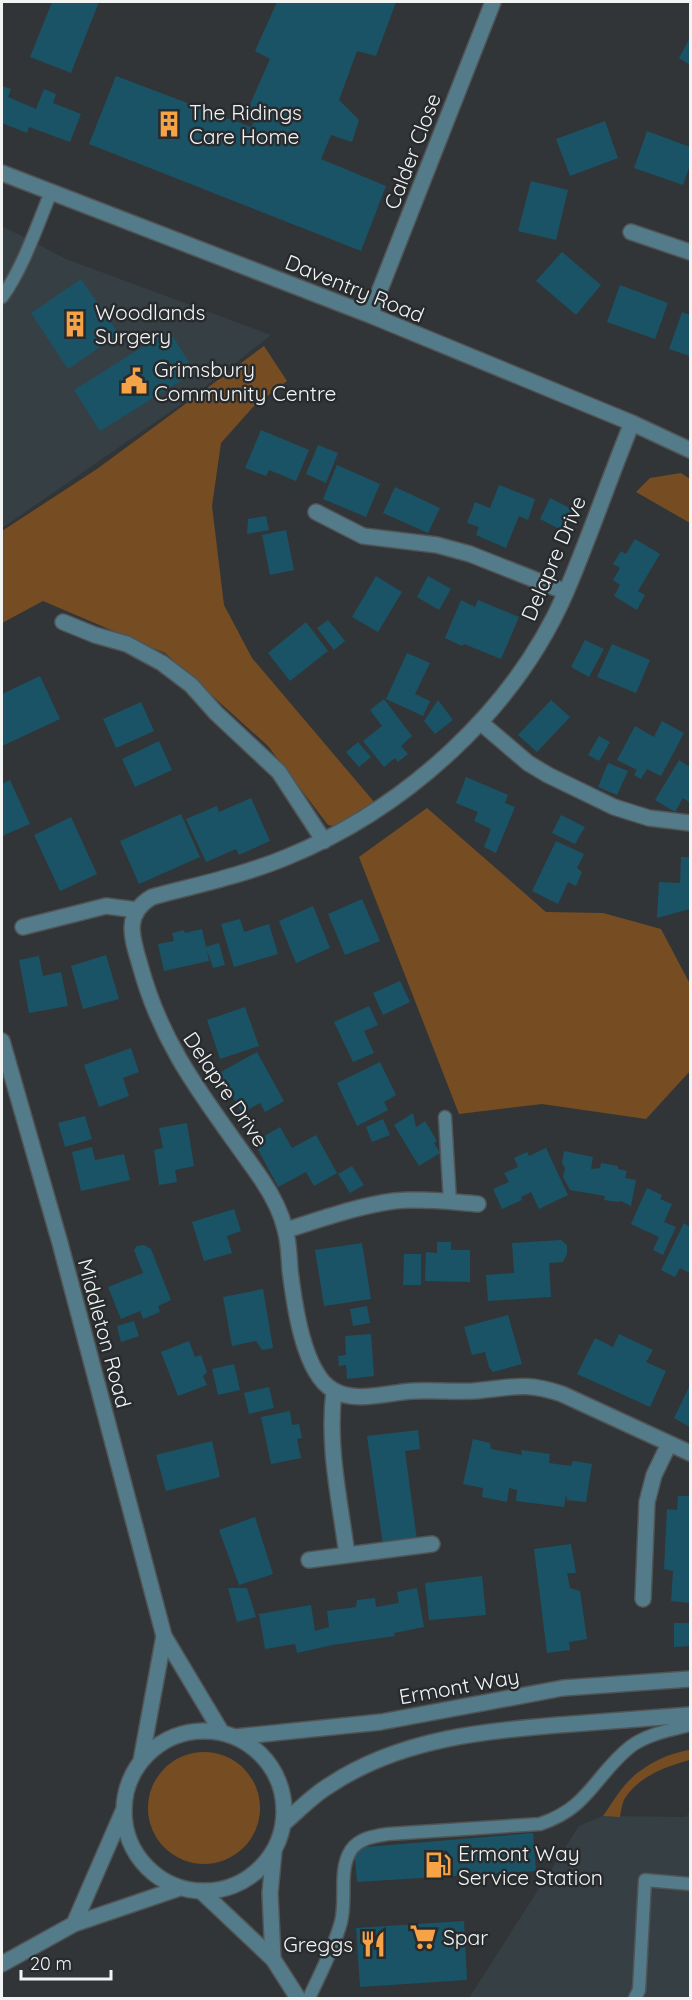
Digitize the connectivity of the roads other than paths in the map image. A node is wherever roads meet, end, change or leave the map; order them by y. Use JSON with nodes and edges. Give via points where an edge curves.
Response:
{"nodes":[{"id":1,"x":493,"y":2,"type":"edge"},
{"id":2,"x":2,"y":173,"type":"edge"},
{"id":3,"x":51,"y":192,"type":"junction"},
{"id":4,"x":631,"y":232,"type":"dead end"},
{"id":5,"x":690,"y":252,"type":"edge"},
{"id":6,"x":2,"y":297,"type":"edge"},
{"id":7,"x":370,"y":315,"type":"junction"},
{"id":8,"x":632,"y":423,"type":"junction"},
{"id":9,"x":690,"y":450,"type":"edge"},
{"id":10,"x":316,"y":512,"type":"dead end"},
{"id":11,"x":566,"y":592,"type":"junction"},
{"id":12,"x":63,"y":622,"type":"dead end"},
{"id":13,"x":480,"y":722,"type":"junction"},
{"id":14,"x":690,"y":823,"type":"edge"},
{"id":15,"x":324,"y":841,"type":"junction"},
{"id":16,"x":137,"y":910,"type":"junction"},
{"id":17,"x":23,"y":927,"type":"dead end"},
{"id":18,"x":2,"y":1041,"type":"edge"},
{"id":19,"x":445,"y":1117,"type":"dead end"},
{"id":20,"x":450,"y":1202,"type":"junction"},
{"id":21,"x":478,"y":1204,"type":"dead end"},
{"id":22,"x":286,"y":1230,"type":"junction"},
{"id":23,"x":334,"y":1391,"type":"junction"},
{"id":24,"x":669,"y":1444,"type":"junction"},
{"id":25,"x":690,"y":1453,"type":"edge"},
{"id":26,"x":432,"y":1544,"type":"dead end"},
{"id":27,"x":347,"y":1555,"type":"junction"},
{"id":28,"x":309,"y":1560,"type":"dead end"},
{"id":29,"x":644,"y":1599,"type":"dead end"},
{"id":30,"x":164,"y":1636,"type":"junction"},
{"id":31,"x":690,"y":1679,"type":"edge"},
{"id":32,"x":690,"y":1715,"type":"edge"},
{"id":33,"x":690,"y":1725,"type":"edge"},
{"id":34,"x":228,"y":1735,"type":"junction"},
{"id":35,"x":141,"y":1761,"type":"junction"},
{"id":36,"x":124,"y":1809,"type":"junction"},
{"id":37,"x":284,"y":1823,"type":"junction"},
{"id":38,"x":274,"y":1851,"type":"junction"},
{"id":39,"x":690,"y":1884,"type":"edge"},
{"id":40,"x":180,"y":1888,"type":"junction"},
{"id":41,"x":202,"y":1892,"type":"junction"},
{"id":42,"x":74,"y":1924,"type":"junction"},
{"id":43,"x":273,"y":1959,"type":"junction"},
{"id":44,"x":2,"y":1964,"type":"edge"},
{"id":45,"x":298,"y":1998,"type":"edge"},
{"id":46,"x":309,"y":1998,"type":"edge"},
{"id":47,"x":635,"y":1998,"type":"edge"}],
"edges":[{"from":1,"to":7,"type":"street","name":"Calder Close"},
{"from":2,"to":3,"type":"street","name":"Daventry Road"},
{"from":3,"to":6,"type":"lane"},
{"from":3,"to":7,"type":"street","name":"Daventry Road"},
{"from":4,"to":5,"type":"street"},
{"from":7,"to":8,"type":"street","name":"Daventry Road"},
{"from":8,"to":9,"type":"street","name":"Daventry Road"},
{"from":8,"to":11,"type":"street","name":"Delapre Drive"},
{"from":10,"to":11,"type":"street","via":[[363,536],[437,545],[470,554]]},
{"from":11,"to":13,"type":"street","name":"Delapre Drive","via":[[534,652]]},
{"from":12,"to":15,"type":"street","via":[[127,644],[191,685],[279,772]]},
{"from":13,"to":14,"type":"street","via":[[548,775],[614,807],[649,818]]},
{"from":13,"to":15,"type":"street","name":"Delapre Drive","via":[[406,789]]},
{"from":15,"to":16,"type":"street","name":"Delapre Drive","via":[[250,871],[152,897]]},
{"from":16,"to":17,"type":"street","via":[[106,906]]},
{"from":16,"to":22,"type":"street","name":"Delapre Drive","via":[[132,920],[134,944],[168,1041],[203,1099],[264,1182]]},
{"from":18,"to":30,"type":"street","name":"Middleton Road"},
{"from":19,"to":20,"type":"lane"},
{"from":20,"to":21,"type":"street"},
{"from":20,"to":22,"type":"street","via":[[369,1205]]},
{"from":22,"to":23,"type":"street","name":"Delapre Drive","via":[[305,1344],[315,1371]]},
{"from":23,"to":24,"type":"street","via":[[365,1396],[542,1387]]},
{"from":23,"to":27,"type":"street","via":[[332,1450]]},
{"from":24,"to":25,"type":"street"},
{"from":24,"to":29,"type":"street","via":[[654,1475],[647,1502]]},
{"from":26,"to":27,"type":"street"},
{"from":27,"to":28,"type":"street"},
{"from":30,"to":34,"type":"street","name":"Middleton Road"},
{"from":30,"to":35,"type":"street","name":"Middleton Road"},
{"from":31,"to":34,"type":"street","name":"Ermont Way","via":[[563,1688],[381,1722]]},
{"from":32,"to":37,"type":"street","via":[[521,1727],[424,1743],[359,1768],[329,1785]]},
{"from":33,"to":46,"type":"lane","via":[[650,1736],[631,1746],[581,1801],[540,1824],[388,1834],[358,1843],[351,1849],[344,1870],[345,1901],[336,1939]]},
{"from":34,"to":35,"type":"street","via":[[200,1731],[177,1735]]},
{"from":34,"to":37,"type":"street","via":[[257,1751],[274,1771],[283,1796]]},
{"from":35,"to":36,"type":"street","via":[[126,1792]]},
{"from":36,"to":40,"type":"street","via":[[128,1834],[139,1857],[156,1876]]},
{"from":36,"to":42,"type":"street"},
{"from":37,"to":38,"type":"street"},
{"from":38,"to":41,"type":"street","via":[[244,1881]]},
{"from":38,"to":43,"type":"street","via":[[270,1893]]},
{"from":39,"to":47,"type":"lane","via":[[645,1880],[639,1990]]},
{"from":40,"to":41,"type":"street"},
{"from":40,"to":42,"type":"street"},
{"from":41,"to":43,"type":"street"},
{"from":42,"to":44,"type":"street"},
{"from":43,"to":45,"type":"street"}]}
